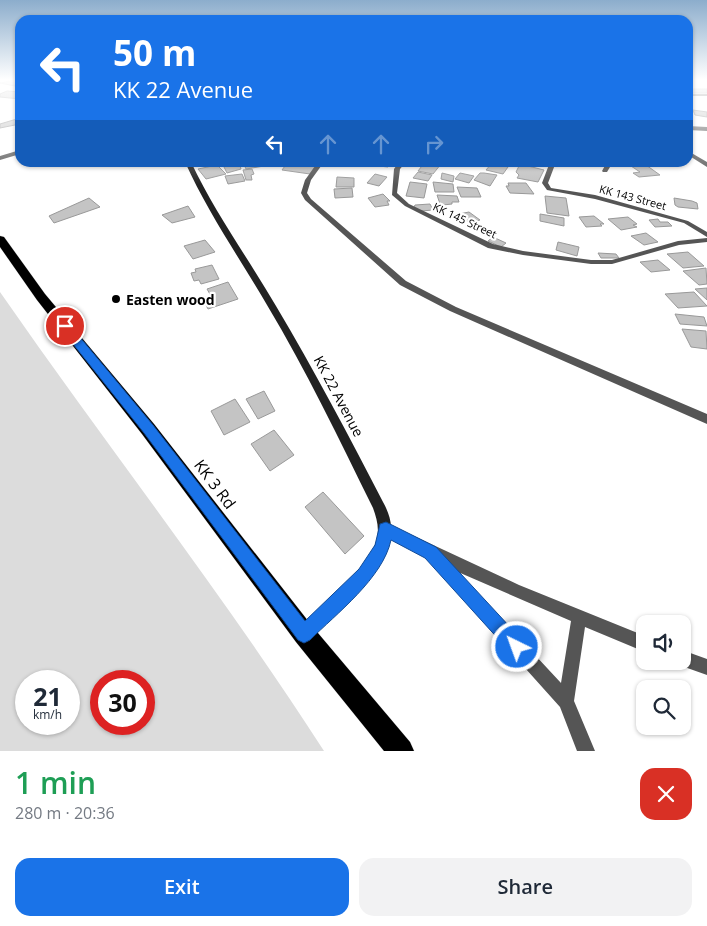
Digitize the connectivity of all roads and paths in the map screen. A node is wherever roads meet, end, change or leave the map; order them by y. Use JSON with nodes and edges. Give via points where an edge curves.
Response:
{"nodes":[{"id":1,"x":693,"y":128,"type":"edge"},
{"id":2,"x":707,"y":129,"type":"edge"},
{"id":3,"x":15,"y":154,"type":"edge"},
{"id":4,"x":693,"y":156,"type":"edge"},
{"id":5,"x":15,"y":157,"type":"edge"},
{"id":6,"x":0,"y":159,"type":"edge"},
{"id":7,"x":707,"y":165,"type":"edge"},
{"id":8,"x":190,"y":167,"type":"edge"},
{"id":9,"x":317,"y":167,"type":"edge"},
{"id":10,"x":399,"y":167,"type":"edge"},
{"id":11,"x":551,"y":167,"type":"edge"},
{"id":12,"x":608,"y":167,"type":"edge"},
{"id":13,"x":605,"y":172,"type":"dead end"},
{"id":14,"x":707,"y":235,"type":"edge"},
{"id":15,"x":0,"y":239,"type":"edge"},
{"id":16,"x":703,"y":240,"type":"edge"},
{"id":17,"x":707,"y":248,"type":"edge"},
{"id":18,"x":707,"y":419,"type":"edge"},
{"id":19,"x":386,"y":530,"type":"junction"},
{"id":20,"x":431,"y":553,"type":"junction"},
{"id":21,"x":579,"y":618,"type":"junction"},
{"id":22,"x":304,"y":634,"type":"junction"},
{"id":23,"x":636,"y":640,"type":"edge"},
{"id":24,"x":691,"y":661,"type":"edge"},
{"id":25,"x":707,"y":667,"type":"edge"},
{"id":26,"x":566,"y":701,"type":"junction"},
{"id":27,"x":400,"y":751,"type":"edge"},
{"id":28,"x":586,"y":751,"type":"edge"}],
"edges":[{"from":1,"to":2,"type":"street"},
{"from":3,"to":6,"type":"street"},
{"from":4,"to":7,"type":"street"},
{"from":5,"to":6,"type":"street"},
{"from":8,"to":19,"type":"street","name":"KK 22 Avenue","via":[[203,196],[311,373],[379,506]]},
{"from":9,"to":18,"type":"street","via":[[304,193],[308,200],[403,283],[453,309]]},
{"from":10,"to":16,"type":"street","name":"KK 145 Street","via":[[394,194],[407,205],[491,246],[523,253],[612,262],[648,250]]},
{"from":11,"to":14,"type":"street","name":"KK 143 Street","via":[[545,183],[549,188],[686,222]]},
{"from":12,"to":13,"type":"street"},
{"from":15,"to":22,"type":"highway","name":"KK 3 Rd","via":[[41,297],[148,429]]},
{"from":16,"to":17,"type":"street"},
{"from":19,"to":20,"type":"street"},
{"from":19,"to":22,"type":"street","via":[[382,548],[364,575]]},
{"from":20,"to":21,"type":"street"},
{"from":20,"to":26,"type":"street"},
{"from":21,"to":23,"type":"street"},
{"from":21,"to":26,"type":"street"},
{"from":22,"to":27,"type":"highway","name":"KK 3 Rd"},
{"from":24,"to":25,"type":"street"},
{"from":26,"to":28,"type":"street"}]}
